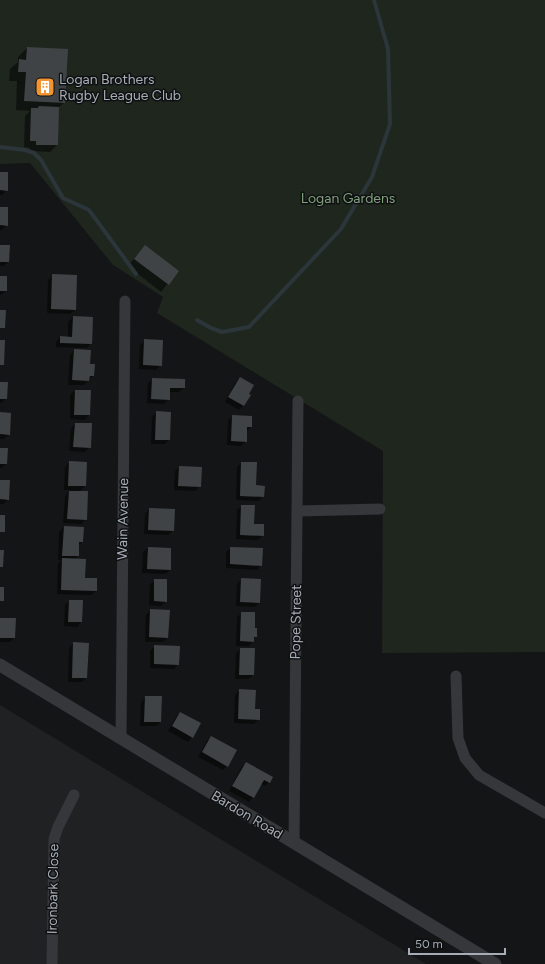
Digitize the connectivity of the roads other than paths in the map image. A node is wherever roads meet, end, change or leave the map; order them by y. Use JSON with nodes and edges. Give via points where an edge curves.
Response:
{"nodes":[{"id":1,"x":125,"y":301,"type":"dead end"},
{"id":2,"x":298,"y":400,"type":"dead end"},
{"id":3,"x":380,"y":510,"type":"dead end"},
{"id":4,"x":298,"y":511,"type":"junction"},
{"id":5,"x":0,"y":664,"type":"edge"},
{"id":6,"x":456,"y":676,"type":"dead end"},
{"id":7,"x":121,"y":738,"type":"junction"},
{"id":8,"x":74,"y":795,"type":"dead end"},
{"id":9,"x":545,"y":814,"type":"edge"},
{"id":10,"x":294,"y":844,"type":"junction"},
{"id":11,"x":52,"y":964,"type":"edge"},
{"id":12,"x":495,"y":964,"type":"edge"}],
"edges":[{"from":1,"to":7,"type":"street","name":"Wain Avenue"},
{"from":2,"to":4,"type":"street","name":"Pope Street"},
{"from":3,"to":4,"type":"street"},
{"from":4,"to":10,"type":"street","name":"Pope Street"},
{"from":5,"to":7,"type":"street","name":"Bardon Road"},
{"from":6,"to":9,"type":"street","via":[[458,738],[465,758],[479,775]]},
{"from":7,"to":10,"type":"street","name":"Bardon Road"},
{"from":8,"to":11,"type":"street","name":"Ironbark Close","via":[[58,827],[52,851]]},
{"from":10,"to":12,"type":"street","name":"Bardon Road"}]}
